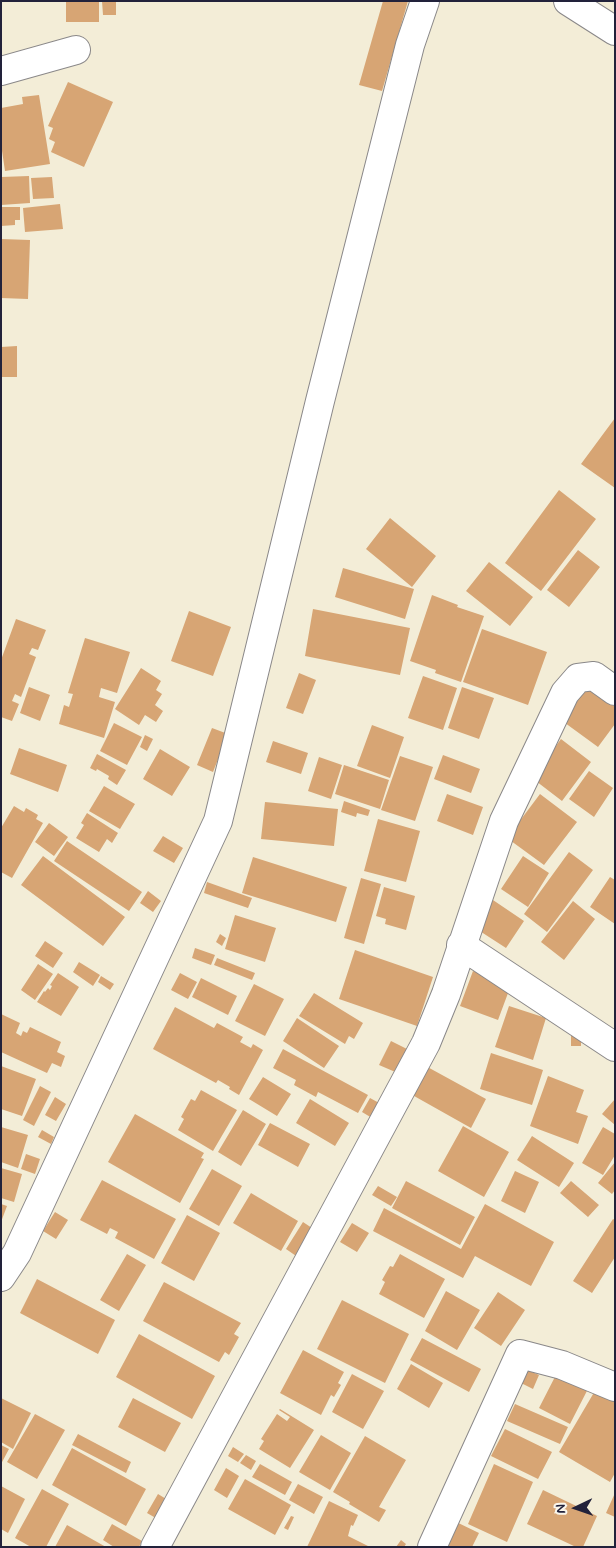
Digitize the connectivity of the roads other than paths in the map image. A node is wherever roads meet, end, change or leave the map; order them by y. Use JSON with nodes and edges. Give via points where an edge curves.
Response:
{"nodes":[{"id":1,"x":425,"y":1,"type":"edge"},
{"id":2,"x":568,"y":1,"type":"edge"},
{"id":3,"x":615,"y":31,"type":"edge"},
{"id":4,"x":76,"y":50,"type":"dead end"},
{"id":5,"x":1,"y":71,"type":"edge"},
{"id":6,"x":615,"y":692,"type":"edge"},
{"id":7,"x":461,"y":945,"type":"junction"},
{"id":8,"x":615,"y":1047,"type":"edge"},
{"id":9,"x":1,"y":1277,"type":"edge"},
{"id":10,"x":615,"y":1387,"type":"edge"},
{"id":11,"x":155,"y":1547,"type":"edge"},
{"id":12,"x":432,"y":1547,"type":"edge"}],
"edges":[{"from":1,"to":9,"type":"street","via":[[400,84],[218,821],[17,1253]]},
{"from":2,"to":3,"type":"street"},
{"from":4,"to":5,"type":"street"},
{"from":6,"to":7,"type":"street","via":[[594,676],[578,678],[565,693],[504,821]]},
{"from":7,"to":8,"type":"street"},
{"from":7,"to":11,"type":"street","via":[[446,994],[426,1042]]},
{"from":10,"to":12,"type":"street","via":[[562,1365],[520,1354]]}]}
